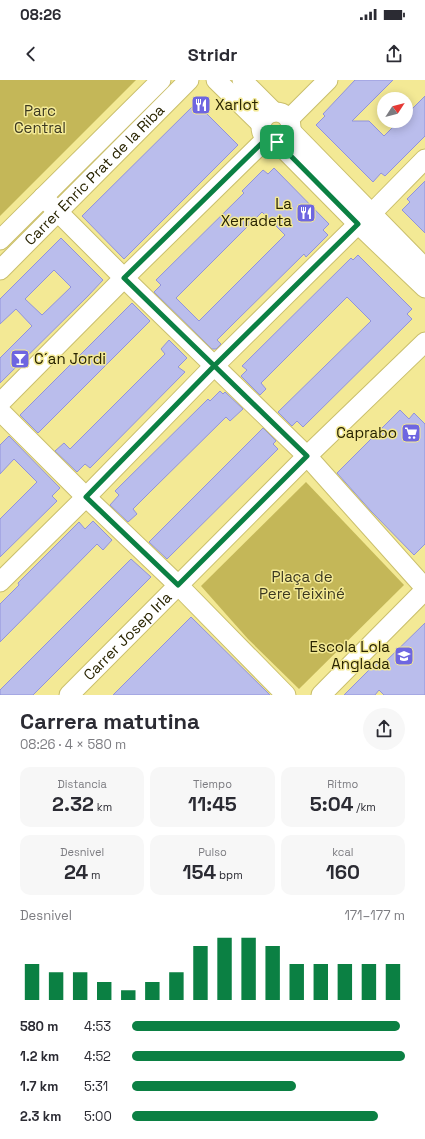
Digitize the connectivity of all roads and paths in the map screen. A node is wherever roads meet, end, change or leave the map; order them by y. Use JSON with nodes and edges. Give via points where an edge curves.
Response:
{"nodes":[{"id":1,"x":161,"y":80,"type":"edge"},
{"id":2,"x":189,"y":80,"type":"edge"},
{"id":3,"x":216,"y":80,"type":"edge"},
{"id":4,"x":242,"y":80,"type":"edge"},
{"id":5,"x":328,"y":80,"type":"edge"},
{"id":6,"x":276,"y":128,"type":"junction"},
{"id":7,"x":425,"y":159,"type":"edge"},
{"id":8,"x":43,"y":196,"type":"junction"},
{"id":9,"x":58,"y":212,"type":"junction"},
{"id":10,"x":364,"y":219,"type":"junction"},
{"id":11,"x":0,"y":240,"type":"edge"},
{"id":12,"x":425,"y":268,"type":"edge"},
{"id":13,"x":0,"y":270,"type":"edge"},
{"id":14,"x":124,"y":278,"type":"junction"},
{"id":15,"x":425,"y":288,"type":"edge"},
{"id":16,"x":425,"y":342,"type":"edge"},
{"id":17,"x":214,"y":366,"type":"junction"},
{"id":18,"x":0,"y":403,"type":"edge"},
{"id":19,"x":0,"y":411,"type":"edge"},
{"id":20,"x":307,"y":456,"type":"junction"},
{"id":21,"x":86,"y":497,"type":"junction"},
{"id":22,"x":0,"y":582,"type":"edge"},
{"id":23,"x":178,"y":585,"type":"junction"},
{"id":24,"x":425,"y":589,"type":"edge"},
{"id":25,"x":68,"y":695,"type":"edge"},
{"id":26,"x":286,"y":695,"type":"edge"},
{"id":27,"x":321,"y":695,"type":"edge"}],
"edges":[{"from":1,"to":8,"type":"street","name":"Carrer Enric Prat de la Riba"},
{"from":2,"to":9,"type":"street","name":"Carrer Enric Prat de la Riba"},
{"from":3,"to":6,"type":"street"},
{"from":4,"to":6,"type":"street"},
{"from":5,"to":6,"type":"street"},
{"from":6,"to":10,"type":"street"},
{"from":6,"to":14,"type":"street"},
{"from":7,"to":10,"type":"street"},
{"from":8,"to":9,"type":"street"},
{"from":8,"to":11,"type":"street","name":"Carrer Enric Prat de la Riba"},
{"from":9,"to":13,"type":"street","name":"Carrer Enric Prat de la Riba"},
{"from":9,"to":14,"type":"street"},
{"from":10,"to":12,"type":"street"},
{"from":10,"to":15,"type":"street"},
{"from":10,"to":17,"type":"street"},
{"from":14,"to":17,"type":"street"},
{"from":14,"to":18,"type":"street"},
{"from":16,"to":20,"type":"street","name":"Carrer Josep Irla"},
{"from":17,"to":20,"type":"street"},
{"from":17,"to":21,"type":"street"},
{"from":19,"to":21,"type":"street"},
{"from":20,"to":23,"type":"street","name":"Carrer Josep Irla"},
{"from":20,"to":24,"type":"street"},
{"from":21,"to":22,"type":"street"},
{"from":21,"to":23,"type":"street"},
{"from":23,"to":25,"type":"street","name":"Carrer Josep Irla"},
{"from":23,"to":26,"type":"street"},
{"from":24,"to":27,"type":"street"}]}
